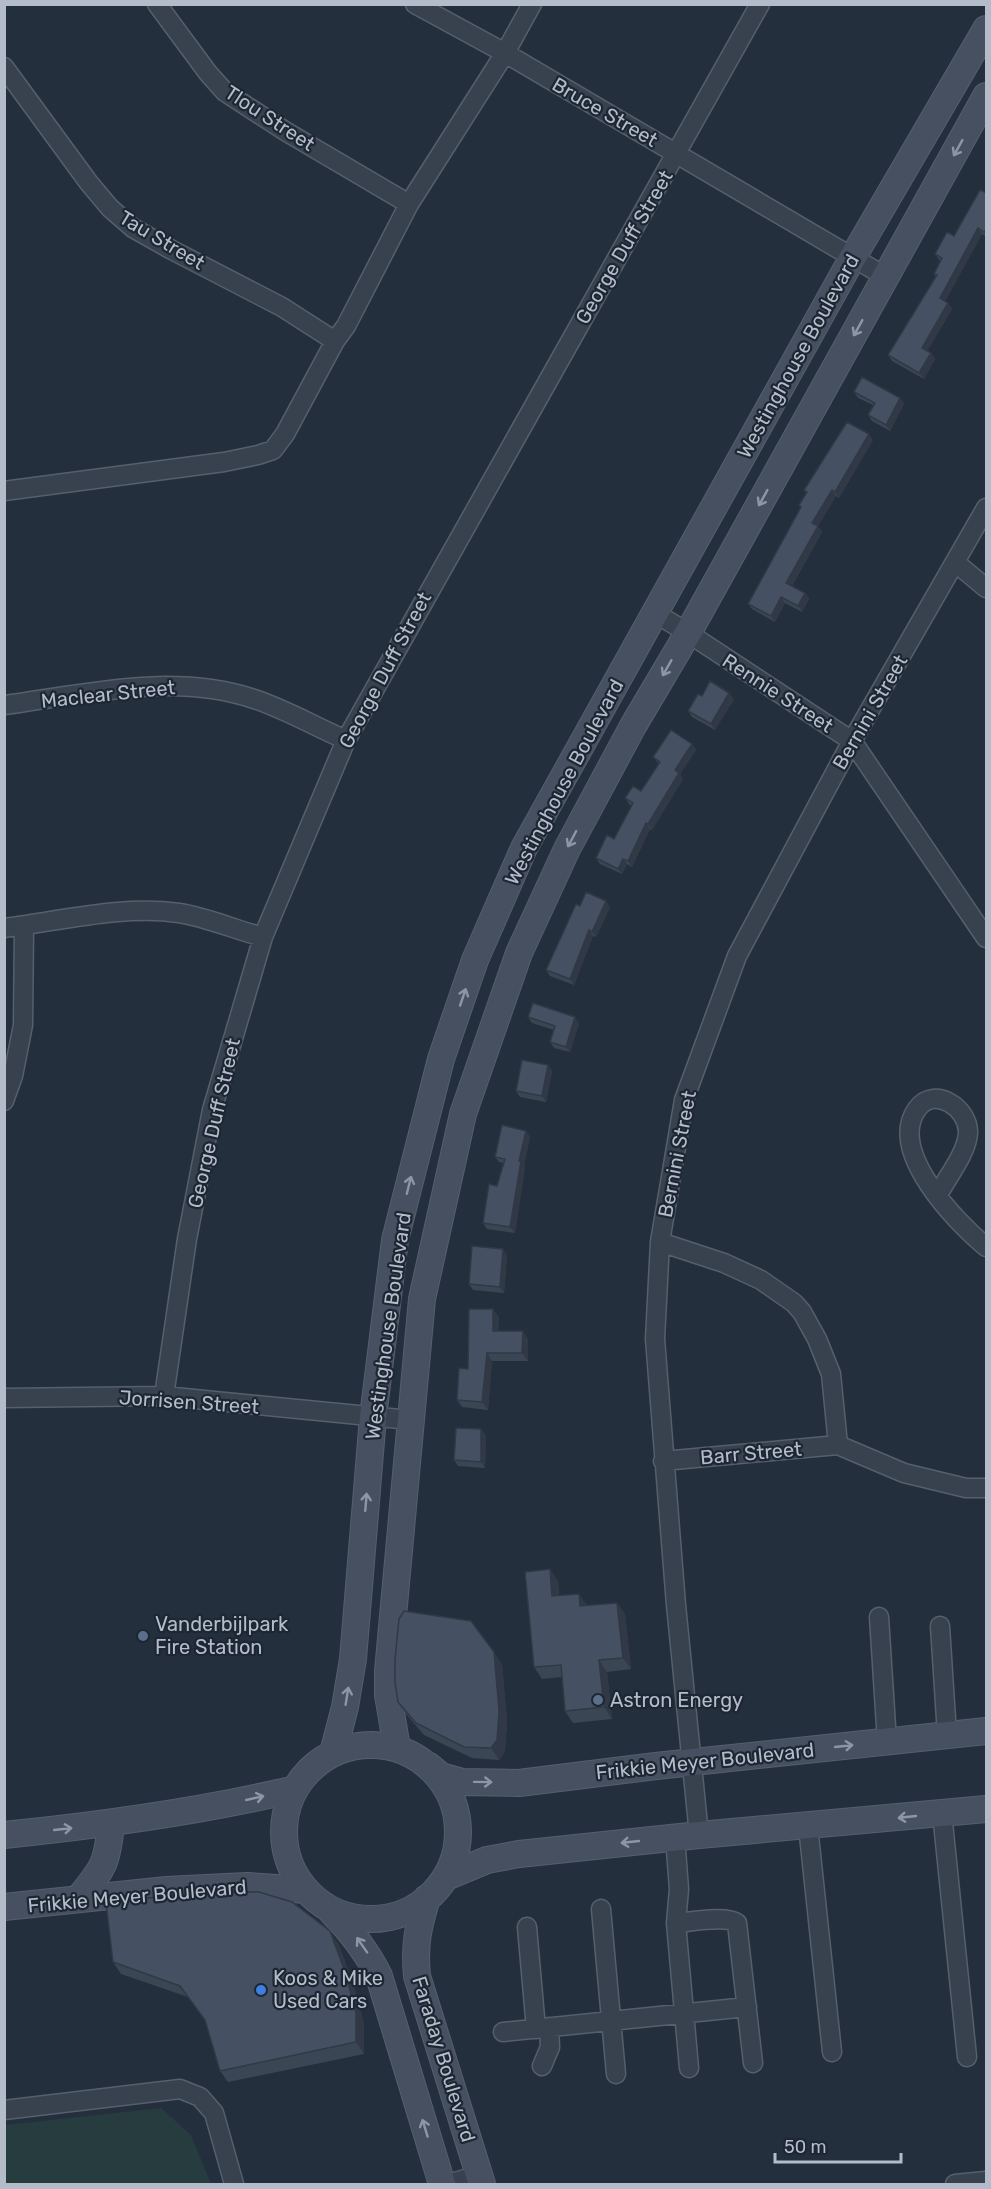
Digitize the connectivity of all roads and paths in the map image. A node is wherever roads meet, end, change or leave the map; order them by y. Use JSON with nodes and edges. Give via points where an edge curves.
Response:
{"nodes":[{"id":1,"x":157,"y":4,"type":"edge"},
{"id":2,"x":415,"y":4,"type":"edge"},
{"id":3,"x":532,"y":4,"type":"edge"},
{"id":4,"x":760,"y":4,"type":"edge"},
{"id":5,"x":987,"y":29,"type":"edge"},
{"id":6,"x":505,"y":53,"type":"junction"},
{"id":7,"x":4,"y":67,"type":"edge"},
{"id":8,"x":987,"y":96,"type":"edge"},
{"id":9,"x":677,"y":154,"type":"junction"},
{"id":10,"x":409,"y":204,"type":"junction"},
{"id":11,"x":853,"y":257,"type":"junction"},
{"id":12,"x":886,"y":277,"type":"junction"},
{"id":13,"x":335,"y":341,"type":"junction"},
{"id":14,"x":4,"y":491,"type":"edge"},
{"id":15,"x":987,"y":508,"type":"edge"},
{"id":16,"x":956,"y":563,"type":"junction"},
{"id":17,"x":987,"y":588,"type":"edge"},
{"id":18,"x":655,"y":614,"type":"junction"},
{"id":19,"x":688,"y":633,"type":"junction"},
{"id":20,"x":4,"y":705,"type":"edge"},
{"id":21,"x":345,"y":740,"type":"junction"},
{"id":22,"x":852,"y":741,"type":"junction"},
{"id":23,"x":24,"y":926,"type":"junction"},
{"id":24,"x":4,"y":928,"type":"edge"},
{"id":25,"x":263,"y":937,"type":"junction"},
{"id":26,"x":987,"y":938,"type":"edge"},
{"id":27,"x":4,"y":1101,"type":"edge"},
{"id":28,"x":938,"y":1195,"type":"junction"},
{"id":29,"x":660,"y":1242,"type":"junction"},
{"id":30,"x":987,"y":1247,"type":"edge"},
{"id":31,"x":164,"y":1396,"type":"junction"},
{"id":32,"x":4,"y":1398,"type":"edge"},
{"id":33,"x":374,"y":1417,"type":"junction"},
{"id":34,"x":410,"y":1420,"type":"junction"},
{"id":35,"x":838,"y":1445,"type":"junction"},
{"id":36,"x":663,"y":1461,"type":"junction"},
{"id":37,"x":987,"y":1488,"type":"edge"},
{"id":38,"x":879,"y":1617,"type":"dead end"},
{"id":39,"x":940,"y":1626,"type":"dead end"},
{"id":40,"x":987,"y":1731,"type":"edge"},
{"id":41,"x":947,"y":1735,"type":"junction"},
{"id":42,"x":887,"y":1742,"type":"junction"},
{"id":43,"x":397,"y":1748,"type":"junction"},
{"id":44,"x":333,"y":1753,"type":"junction"},
{"id":45,"x":692,"y":1763,"type":"junction"},
{"id":46,"x":429,"y":1766,"type":"junction"},
{"id":47,"x":295,"y":1789,"type":"junction"},
{"id":48,"x":987,"y":1809,"type":"edge"},
{"id":49,"x":942,"y":1813,"type":"junction"},
{"id":50,"x":111,"y":1824,"type":"junction"},
{"id":51,"x":808,"y":1826,"type":"junction"},
{"id":52,"x":4,"y":1835,"type":"edge"},
{"id":53,"x":687,"y":1836,"type":"junction"},
{"id":54,"x":446,"y":1877,"type":"junction"},
{"id":55,"x":306,"y":1890,"type":"junction"},
{"id":56,"x":78,"y":1898,"type":"junction"},
{"id":57,"x":427,"y":1898,"type":"junction"},
{"id":58,"x":4,"y":1907,"type":"edge"},
{"id":59,"x":327,"y":1907,"type":"junction"},
{"id":60,"x":601,"y":1909,"type":"dead end"},
{"id":61,"x":676,"y":1923,"type":"junction"},
{"id":62,"x":527,"y":1927,"type":"dead end"},
{"id":63,"x":747,"y":2007,"type":"junction"},
{"id":64,"x":684,"y":2014,"type":"junction"},
{"id":65,"x":611,"y":2021,"type":"junction"},
{"id":66,"x":543,"y":2028,"type":"junction"},
{"id":67,"x":503,"y":2032,"type":"dead end"},
{"id":68,"x":832,"y":2052,"type":"dead end"},
{"id":69,"x":967,"y":2057,"type":"dead end"},
{"id":70,"x":753,"y":2062,"type":"dead end"},
{"id":71,"x":542,"y":2066,"type":"dead end"},
{"id":72,"x":689,"y":2068,"type":"dead end"},
{"id":73,"x":616,"y":2074,"type":"dead end"},
{"id":74,"x":4,"y":2110,"type":"edge"},
{"id":75,"x":481,"y":2180,"type":"edge"},
{"id":76,"x":987,"y":2181,"type":"edge"},
{"id":77,"x":234,"y":2184,"type":"edge"},
{"id":78,"x":442,"y":2184,"type":"edge"},
{"id":79,"x":448,"y":2184,"type":"edge"},
{"id":80,"x":955,"y":2184,"type":"edge"}],
"edges":[{"from":1,"to":10,"type":"street","name":"Tlou Street","via":[[225,92]]},
{"from":2,"to":6,"type":"street","name":"Bruce Street"},
{"from":3,"to":6,"type":"street"},
{"from":4,"to":9,"type":"street","name":"George Duff Street"},
{"from":5,"to":11,"type":"street","name":"Westinghouse Boulevard"},
{"from":6,"to":9,"type":"street","name":"Bruce Street"},
{"from":6,"to":10,"type":"street"},
{"from":7,"to":13,"type":"street","name":"Tau Street","via":[[89,183],[133,228],[282,307]]},
{"from":8,"to":12,"type":"street","name":"Westinghouse Boulevard","one_way":true},
{"from":9,"to":11,"type":"street","name":"Bruce Street"},
{"from":9,"to":21,"type":"street","name":"George Duff Street"},
{"from":10,"to":13,"type":"street"},
{"from":11,"to":12,"type":"street","name":"Bruce Street"},
{"from":11,"to":18,"type":"street","name":"Westinghouse Boulevard"},
{"from":12,"to":19,"type":"street","name":"Westinghouse Boulevard","one_way":true},
{"from":13,"to":14,"type":"street","via":[[299,411],[273,450],[224,462]]},
{"from":15,"to":16,"type":"street","name":"Bernini Street"},
{"from":16,"to":17,"type":"street"},
{"from":16,"to":22,"type":"street","name":"Bernini Street"},
{"from":18,"to":19,"type":"street","name":"Rennie Street"},
{"from":33,"to":18,"type":"street","name":"Westinghouse Boulevard","one_way":true,"via":[[395,1240],[441,1059],[475,960],[524,848]]},
{"from":19,"to":22,"type":"street","name":"Rennie Street"},
{"from":19,"to":34,"type":"street","name":"Westinghouse Boulevard","one_way":true,"via":[[567,849],[519,953],[463,1114],[422,1299]]},
{"from":20,"to":21,"type":"street","name":"Maclear Street","via":[[149,686],[182,686],[255,699]]},
{"from":21,"to":25,"type":"street","name":"George Duff Street"},
{"from":22,"to":26,"type":"street","name":"Rennie Street"},
{"from":22,"to":29,"type":"street","name":"Bernini Street","via":[[737,956],[684,1100]]},
{"from":23,"to":24,"type":"street"},
{"from":23,"to":25,"type":"street","via":[[153,911],[181,913]]},
{"from":23,"to":27,"type":"street","via":[[23,1025]]},
{"from":25,"to":31,"type":"street","name":"George Duff Street","via":[[213,1110],[187,1239]]},
{"from":28,"to":28,"type":"street","via":[[921,1172],[909,1136],[917,1108],[931,1100],[954,1105],[968,1125],[968,1135]]},
{"from":28,"to":30,"type":"street","via":[[958,1221]]},
{"from":29,"to":35,"type":"street","via":[[761,1280],[802,1312],[831,1374]]},
{"from":29,"to":36,"type":"street","name":"Bernini Street","via":[[655,1339]]},
{"from":31,"to":32,"type":"street","name":"Jorrisen Street"},
{"from":31,"to":33,"type":"street","name":"Jorrisen Street"},
{"from":33,"to":34,"type":"street","name":"Jorrisen Street"},
{"from":44,"to":33,"type":"street","name":"Westinghouse Boulevard","one_way":true,"via":[[353,1659]]},
{"from":34,"to":43,"type":"street","name":"Westinghouse Boulevard","via":[[388,1671]]},
{"from":35,"to":36,"type":"street","name":"Barr Street"},
{"from":35,"to":37,"type":"street","name":"Barr Street","via":[[904,1473],[966,1488]]},
{"from":36,"to":45,"type":"street","name":"Bernini Street"},
{"from":38,"to":42,"type":"street"},
{"from":39,"to":41,"type":"street"},
{"from":40,"to":41,"type":"street","name":"Frikkie Meyer Boulevard"},
{"from":41,"to":42,"type":"street","name":"Frikkie Meyer Boulevard"},
{"from":45,"to":42,"type":"street","name":"Frikkie Meyer Boulevard","one_way":true},
{"from":43,"to":44,"type":"street","via":[[375,1744]]},
{"from":43,"to":46,"type":"street"},
{"from":44,"to":47,"type":"street","via":[[311,1768]]},
{"from":46,"to":45,"type":"street","name":"Frikkie Meyer Boulevard","one_way":true,"via":[[441,1776],[462,1782],[519,1783]]},
{"from":45,"to":53,"type":"street","name":"Bernini Street"},
{"from":46,"to":54,"type":"street","via":[[452,1798],[457,1818],[458,1839]]},
{"from":50,"to":47,"type":"street","one_way":true},
{"from":47,"to":55,"type":"street","via":[[286,1814],[284,1841],[288,1859]]},
{"from":48,"to":49,"type":"street"},
{"from":49,"to":51,"type":"street","one_way":true},
{"from":49,"to":69,"type":"street"},
{"from":52,"to":50,"type":"street","one_way":true},
{"from":50,"to":56,"type":"street","via":[[106,1861]]},
{"from":51,"to":53,"type":"street"},
{"from":51,"to":68,"type":"street"},
{"from":53,"to":54,"type":"street","one_way":true,"via":[[519,1854],[487,1860]]},
{"from":53,"to":61,"type":"street","name":"Bernini Street"},
{"from":54,"to":57,"type":"street"},
{"from":55,"to":56,"type":"street","name":"Frikkie Meyer Boulevard","via":[[247,1886]]},
{"from":55,"to":59,"type":"street"},
{"from":56,"to":58,"type":"street","name":"Frikkie Meyer Boulevard"},
{"from":57,"to":59,"type":"street","via":[[396,1916],[379,1919],[343,1915]]},
{"from":57,"to":75,"type":"street","name":"Faraday Boulevard","via":[[415,1949],[417,1976]]},
{"from":78,"to":59,"type":"street","name":"Faraday Boulevard","one_way":true,"via":[[379,1976],[355,1936]]},
{"from":60,"to":65,"type":"street"},
{"from":61,"to":63,"type":"street","via":[[724,1919],[737,1923]]},
{"from":61,"to":64,"type":"street","name":"Bernini Street"},
{"from":62,"to":66,"type":"street"},
{"from":63,"to":64,"type":"street"},
{"from":63,"to":70,"type":"street"},
{"from":64,"to":65,"type":"street"},
{"from":64,"to":72,"type":"street","name":"Bernini Street"},
{"from":65,"to":66,"type":"street"},
{"from":65,"to":73,"type":"street"},
{"from":66,"to":67,"type":"street"},
{"from":66,"to":71,"type":"street","via":[[550,2047]]},
{"from":74,"to":77,"type":"street","via":[[180,2089],[200,2097],[214,2113]]},
{"from":75,"to":79,"type":"street"},
{"from":76,"to":80,"type":"street"}]}
